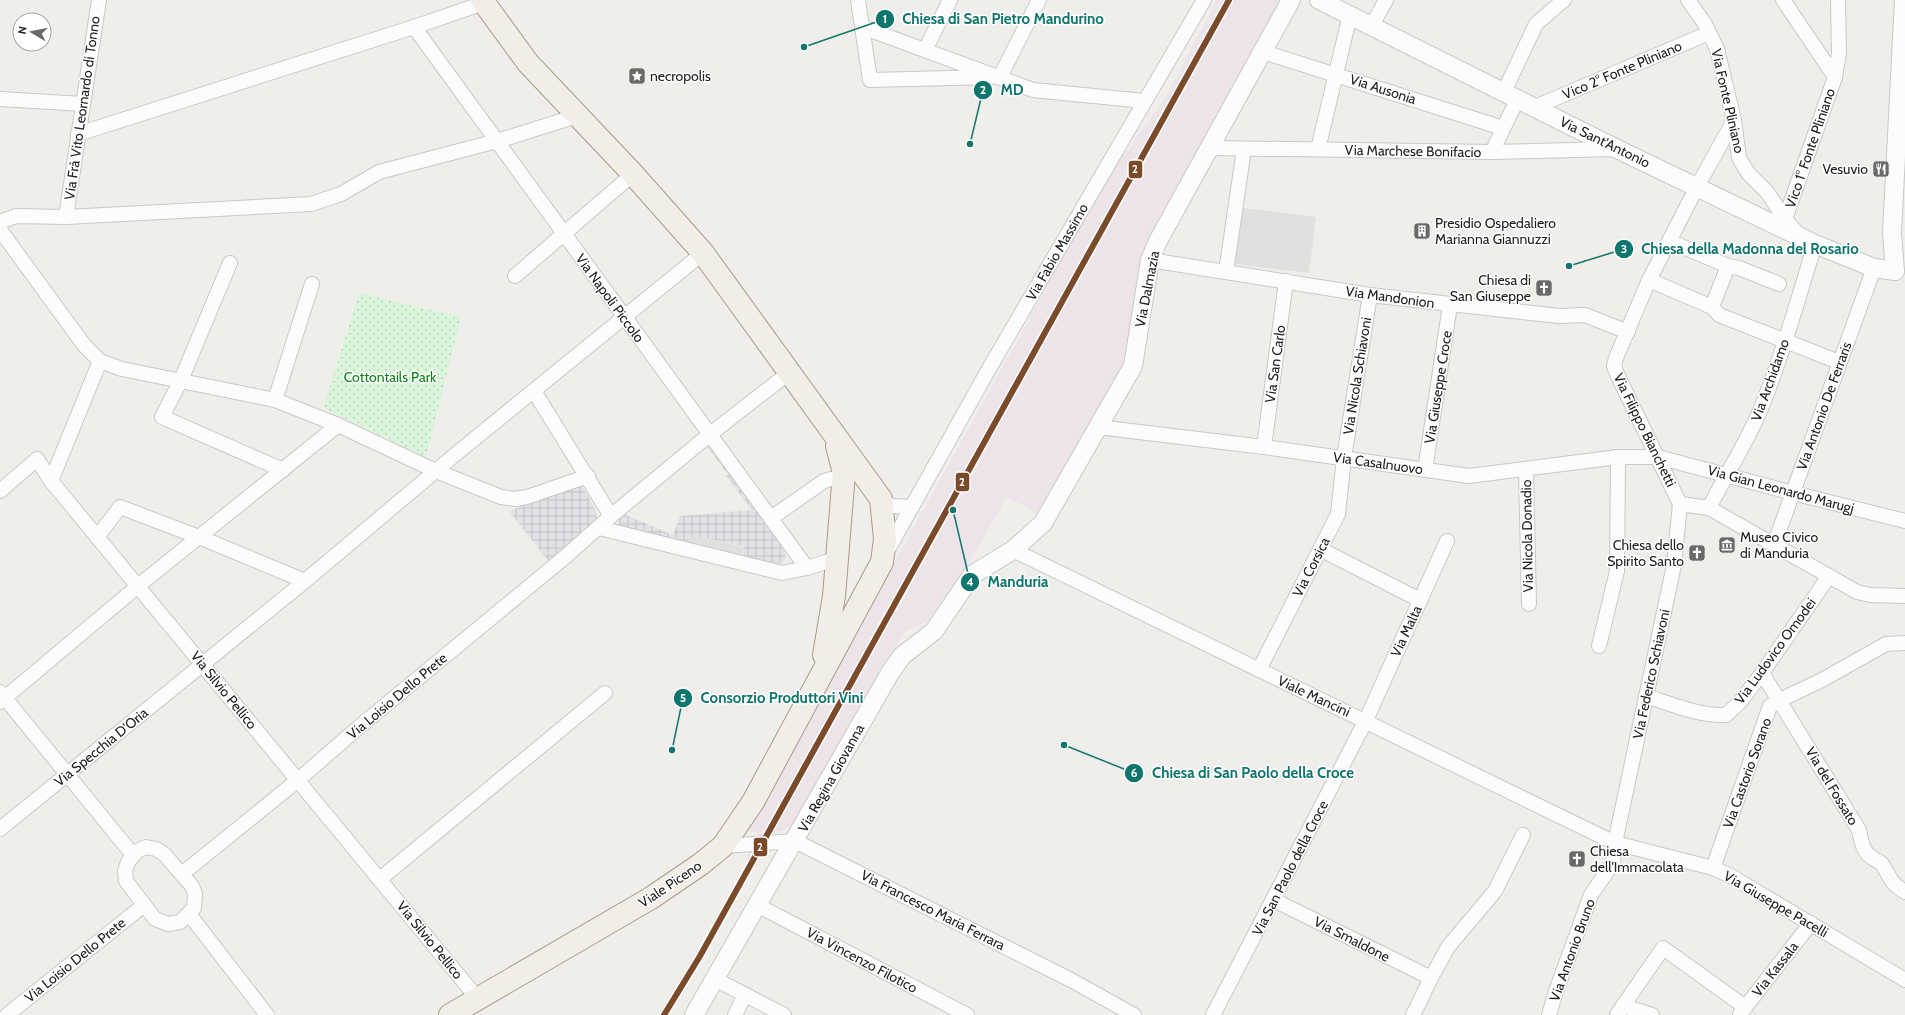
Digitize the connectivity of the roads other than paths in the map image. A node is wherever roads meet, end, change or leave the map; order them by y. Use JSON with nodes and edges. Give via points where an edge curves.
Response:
{"nodes":[{"id":1,"x":98,"y":0,"type":"edge"},
{"id":2,"x":858,"y":0,"type":"edge"},
{"id":3,"x":950,"y":0,"type":"edge"},
{"id":4,"x":1038,"y":0,"type":"edge"},
{"id":5,"x":1204,"y":0,"type":"edge"},
{"id":6,"x":1291,"y":0,"type":"edge"},
{"id":7,"x":1319,"y":0,"type":"edge"},
{"id":8,"x":1386,"y":0,"type":"edge"},
{"id":9,"x":1564,"y":0,"type":"edge"},
{"id":10,"x":1688,"y":0,"type":"edge"},
{"id":11,"x":1783,"y":0,"type":"edge"},
{"id":12,"x":1838,"y":0,"type":"edge"},
{"id":13,"x":483,"y":1,"type":"edge"},
{"id":14,"x":1904,"y":5,"type":"edge"},
{"id":15,"x":1350,"y":15,"type":"junction"},
{"id":16,"x":1372,"y":25,"type":"junction"},
{"id":17,"x":414,"y":27,"type":"junction"},
{"id":18,"x":862,"y":27,"type":"junction"},
{"id":19,"x":1709,"y":33,"type":"junction"},
{"id":20,"x":925,"y":50,"type":"junction"},
{"id":21,"x":1903,"y":50,"type":"edge"},
{"id":22,"x":1263,"y":52,"type":"junction"},
{"id":23,"x":1335,"y":74,"type":"junction"},
{"id":24,"x":1000,"y":77,"type":"junction"},
{"id":25,"x":1835,"y":77,"type":"junction"},
{"id":26,"x":1511,"y":95,"type":"junction"},
{"id":27,"x":0,"y":99,"type":"edge"},
{"id":28,"x":1144,"y":101,"type":"junction"},
{"id":29,"x":83,"y":104,"type":"junction"},
{"id":30,"x":1535,"y":107,"type":"junction"},
{"id":31,"x":1902,"y":110,"type":"edge"},
{"id":32,"x":577,"y":116,"type":"junction"},
{"id":33,"x":1734,"y":120,"type":"junction"},
{"id":34,"x":1503,"y":128,"type":"junction"},
{"id":35,"x":78,"y":134,"type":"junction"},
{"id":36,"x":497,"y":141,"type":"junction"},
{"id":37,"x":1210,"y":148,"type":"junction"},
{"id":38,"x":1244,"y":149,"type":"junction"},
{"id":39,"x":1318,"y":149,"type":"junction"},
{"id":40,"x":1617,"y":149,"type":"junction"},
{"id":41,"x":1492,"y":152,"type":"junction"},
{"id":42,"x":633,"y":174,"type":"junction"},
{"id":43,"x":1697,"y":186,"type":"junction"},
{"id":44,"x":66,"y":217,"type":"junction"},
{"id":45,"x":1785,"y":219,"type":"junction"},
{"id":46,"x":0,"y":222,"type":"edge"},
{"id":47,"x":0,"y":230,"type":"edge"},
{"id":48,"x":564,"y":234,"type":"junction"},
{"id":49,"x":1669,"y":241,"type":"junction"},
{"id":50,"x":1808,"y":241,"type":"junction"},
{"id":51,"x":703,"y":254,"type":"junction"},
{"id":52,"x":1150,"y":260,"type":"junction"},
{"id":53,"x":230,"y":263,"type":"dead end"},
{"id":54,"x":1728,"y":266,"type":"junction"},
{"id":55,"x":1874,"y":268,"type":"junction"},
{"id":56,"x":1226,"y":272,"type":"junction"},
{"id":57,"x":515,"y":276,"type":"dead end"},
{"id":58,"x":1900,"y":276,"type":"edge"},
{"id":59,"x":1649,"y":280,"type":"junction"},
{"id":60,"x":1286,"y":281,"type":"junction"},
{"id":61,"x":312,"y":284,"type":"dead end"},
{"id":62,"x":1779,"y":284,"type":"dead end"},
{"id":63,"x":1370,"y":295,"type":"junction"},
{"id":64,"x":1450,"y":305,"type":"junction"},
{"id":65,"x":1712,"y":307,"type":"junction"},
{"id":66,"x":624,"y":317,"type":"junction"},
{"id":67,"x":1628,"y":332,"type":"junction"},
{"id":68,"x":1785,"y":340,"type":"junction"},
{"id":69,"x":100,"y":361,"type":"junction"},
{"id":70,"x":1839,"y":362,"type":"junction"},
{"id":71,"x":790,"y":372,"type":"junction"},
{"id":72,"x":181,"y":380,"type":"junction"},
{"id":73,"x":534,"y":391,"type":"junction"},
{"id":74,"x":275,"y":400,"type":"junction"},
{"id":75,"x":338,"y":425,"type":"junction"},
{"id":76,"x":1098,"y":427,"type":"junction"},
{"id":77,"x":709,"y":435,"type":"junction"},
{"id":78,"x":835,"y":435,"type":"junction"},
{"id":79,"x":1264,"y":447,"type":"junction"},
{"id":80,"x":1618,"y":457,"type":"junction"},
{"id":81,"x":1658,"y":457,"type":"junction"},
{"id":82,"x":1344,"y":458,"type":"junction"},
{"id":83,"x":1526,"y":468,"type":"junction"},
{"id":84,"x":283,"y":470,"type":"junction"},
{"id":85,"x":1425,"y":470,"type":"junction"},
{"id":86,"x":436,"y":471,"type":"junction"},
{"id":87,"x":1725,"y":475,"type":"junction"},
{"id":88,"x":588,"y":476,"type":"junction"},
{"id":89,"x":831,"y":479,"type":"dead end"},
{"id":90,"x":51,"y":481,"type":"junction"},
{"id":91,"x":0,"y":491,"type":"edge"},
{"id":92,"x":877,"y":493,"type":"junction"},
{"id":93,"x":1793,"y":493,"type":"junction"},
{"id":94,"x":842,"y":501,"type":"junction"},
{"id":95,"x":1680,"y":504,"type":"junction"},
{"id":96,"x":912,"y":507,"type":"junction"},
{"id":97,"x":1709,"y":508,"type":"junction"},
{"id":98,"x":611,"y":516,"type":"junction"},
{"id":99,"x":771,"y":518,"type":"junction"},
{"id":100,"x":1905,"y":521,"type":"edge"},
{"id":101,"x":599,"y":528,"type":"junction"},
{"id":102,"x":97,"y":537,"type":"junction"},
{"id":103,"x":199,"y":537,"type":"junction"},
{"id":104,"x":1447,"y":541,"type":"dead end"},
{"id":105,"x":1774,"y":545,"type":"junction"},
{"id":106,"x":1320,"y":549,"type":"junction"},
{"id":107,"x":1013,"y":550,"type":"junction"},
{"id":108,"x":838,"y":558,"type":"junction"},
{"id":109,"x":882,"y":562,"type":"junction"},
{"id":110,"x":807,"y":568,"type":"junction"},
{"id":111,"x":1829,"y":576,"type":"junction"},
{"id":112,"x":305,"y":581,"type":"junction"},
{"id":113,"x":138,"y":586,"type":"junction"},
{"id":114,"x":834,"y":596,"type":"junction"},
{"id":115,"x":1905,"y":596,"type":"edge"},
{"id":116,"x":860,"y":600,"type":"junction"},
{"id":117,"x":1420,"y":600,"type":"junction"},
{"id":118,"x":1529,"y":604,"type":"dead end"},
{"id":119,"x":1905,"y":643,"type":"edge"},
{"id":120,"x":1599,"y":646,"type":"dead end"},
{"id":121,"x":203,"y":665,"type":"junction"},
{"id":122,"x":1259,"y":670,"type":"junction"},
{"id":123,"x":1762,"y":673,"type":"junction"},
{"id":124,"x":819,"y":681,"type":"junction"},
{"id":125,"x":605,"y":693,"type":"dead end"},
{"id":126,"x":1646,"y":696,"type":"junction"},
{"id":127,"x":2,"y":697,"type":"edge"},
{"id":128,"x":1780,"y":700,"type":"junction"},
{"id":129,"x":1366,"y":720,"type":"junction"},
{"id":130,"x":66,"y":775,"type":"junction"},
{"id":131,"x":298,"y":780,"type":"junction"},
{"id":132,"x":0,"y":829,"type":"edge"},
{"id":133,"x":1523,"y":835,"type":"dead end"},
{"id":134,"x":795,"y":841,"type":"junction"},
{"id":135,"x":1616,"y":843,"type":"junction"},
{"id":136,"x":723,"y":846,"type":"junction"},
{"id":137,"x":133,"y":855,"type":"junction"},
{"id":138,"x":1713,"y":868,"type":"junction"},
{"id":139,"x":182,"y":874,"type":"junction"},
{"id":140,"x":380,"y":879,"type":"junction"},
{"id":141,"x":1905,"y":892,"type":"edge"},
{"id":142,"x":1274,"y":900,"type":"junction"},
{"id":143,"x":144,"y":905,"type":"junction"},
{"id":144,"x":757,"y":905,"type":"junction"},
{"id":145,"x":189,"y":914,"type":"junction"},
{"id":146,"x":1810,"y":923,"type":"junction"},
{"id":147,"x":1431,"y":978,"type":"junction"},
{"id":148,"x":716,"y":979,"type":"junction"},
{"id":149,"x":1905,"y":980,"type":"edge"},
{"id":150,"x":745,"y":995,"type":"junction"},
{"id":151,"x":478,"y":999,"type":"junction"},
{"id":152,"x":1620,"y":1010,"type":"edge"},
{"id":153,"x":1742,"y":1011,"type":"edge"},
{"id":154,"x":7,"y":1015,"type":"edge"},
{"id":155,"x":267,"y":1015,"type":"edge"},
{"id":156,"x":450,"y":1015,"type":"edge"},
{"id":157,"x":694,"y":1015,"type":"edge"},
{"id":158,"x":735,"y":1015,"type":"edge"},
{"id":159,"x":784,"y":1015,"type":"edge"},
{"id":160,"x":967,"y":1015,"type":"edge"},
{"id":161,"x":1134,"y":1015,"type":"edge"},
{"id":162,"x":1213,"y":1015,"type":"edge"},
{"id":163,"x":1413,"y":1015,"type":"edge"},
{"id":164,"x":1548,"y":1015,"type":"edge"},
{"id":165,"x":1652,"y":1015,"type":"edge"}],
"edges":[{"from":1,"to":29,"type":"street","name":"Via Frà Vito Leornardo di Tonno"},
{"from":2,"to":18,"type":"street"},
{"from":3,"to":20,"type":"street"},
{"from":4,"to":24,"type":"street"},
{"from":5,"to":28,"type":"street","name":"Via Fabio Massimo"},
{"from":6,"to":22,"type":"street","name":"Via Dalmazia"},
{"from":7,"to":15,"type":"street","name":"Via Sant'Antonio"},
{"from":8,"to":16,"type":"street"},
{"from":9,"to":26,"type":"street","via":[[1536,24]]},
{"from":10,"to":19,"type":"street","name":"Via Fonte Pliniano"},
{"from":11,"to":25,"type":"street"},
{"from":12,"to":25,"type":"street","name":"Vico 1° Fonte Pliniano","via":[[1839,53]]},
{"from":13,"to":17,"type":"street"},
{"from":13,"to":32,"type":"main road","via":[[528,63]]},
{"from":14,"to":21,"type":"street"},
{"from":15,"to":16,"type":"street","name":"Via Sant'Antonio"},
{"from":15,"to":23,"type":"street"},
{"from":16,"to":26,"type":"street","name":"Via Sant'Antonio"},
{"from":17,"to":35,"type":"street"},
{"from":17,"to":36,"type":"street","name":"Via Napoli Piccolo"},
{"from":18,"to":20,"type":"street"},
{"from":18,"to":24,"type":"street","via":[[870,80]]},
{"from":19,"to":30,"type":"street","name":"Vico 2° Fonte Pliniano"},
{"from":19,"to":33,"type":"street","name":"Via Fonte Pliniano","via":[[1717,49]]},
{"from":20,"to":24,"type":"street"},
{"from":21,"to":31,"type":"street"},
{"from":22,"to":23,"type":"street","name":"Via Ausonia"},
{"from":22,"to":37,"type":"street","name":"Via Dalmazia"},
{"from":23,"to":34,"type":"street","name":"Via Ausonia"},
{"from":23,"to":39,"type":"street"},
{"from":24,"to":28,"type":"street","via":[[1033,90]]},
{"from":25,"to":45,"type":"street","name":"Vico 1° Fonte Pliniano"},
{"from":26,"to":30,"type":"street","name":"Via Sant'Antonio"},
{"from":26,"to":34,"type":"street"},
{"from":27,"to":29,"type":"street"},
{"from":28,"to":96,"type":"street","name":"Via Fabio Massimo"},
{"from":29,"to":35,"type":"street","name":"Via Frà Vito Leornardo di Tonno"},
{"from":30,"to":40,"type":"street","name":"Via Sant'Antonio"},
{"from":31,"to":58,"type":"street","via":[[1892,233]]},
{"from":32,"to":36,"type":"street"},
{"from":32,"to":42,"type":"main road"},
{"from":33,"to":43,"type":"street","name":"Via Filippo Bianchetti"},
{"from":33,"to":45,"type":"street","name":"Via Fonte Pliniano","via":[[1739,158]]},
{"from":34,"to":41,"type":"street"},
{"from":35,"to":44,"type":"street","name":"Via Frà Vito Leornardo di Tonno"},
{"from":36,"to":44,"type":"street","via":[[379,172],[341,194],[311,204]]},
{"from":36,"to":48,"type":"street","name":"Via Napoli Piccolo"},
{"from":37,"to":38,"type":"street","name":"Via Marchese Bonifacio"},
{"from":37,"to":52,"type":"street","name":"Via Dalmazia"},
{"from":38,"to":39,"type":"street","name":"Via Marchese Bonifacio"},
{"from":38,"to":56,"type":"street"},
{"from":39,"to":41,"type":"street","name":"Via Marchese Bonifacio"},
{"from":40,"to":41,"type":"street","name":"Via Marchese Bonifacio"},
{"from":40,"to":43,"type":"street","name":"Via Sant'Antonio"},
{"from":42,"to":48,"type":"street"},
{"from":42,"to":51,"type":"main road"},
{"from":43,"to":49,"type":"street","name":"Via Filippo Bianchetti"},
{"from":43,"to":50,"type":"street","name":"Via Sant'Antonio"},
{"from":44,"to":46,"type":"street","via":[[16,216]]},
{"from":45,"to":50,"type":"street","name":"Via Fonte Pliniano"},
{"from":47,"to":69,"type":"street","via":[[84,345]]},
{"from":48,"to":57,"type":"street"},
{"from":48,"to":66,"type":"street","name":"Via Napoli Piccolo"},
{"from":49,"to":54,"type":"street"},
{"from":49,"to":59,"type":"street","name":"Via Filippo Bianchetti"},
{"from":50,"to":55,"type":"street","name":"Via Sant'Antonio"},
{"from":50,"to":68,"type":"street","name":"Via Archidamo"},
{"from":51,"to":66,"type":"street","name":"Via Specchia D'Oria"},
{"from":51,"to":71,"type":"main road"},
{"from":52,"to":56,"type":"street","name":"Via Mandonion"},
{"from":52,"to":76,"type":"street","name":"Via Dalmazia","via":[[1133,366]]},
{"from":53,"to":72,"type":"street"},
{"from":54,"to":62,"type":"street"},
{"from":54,"to":65,"type":"street"},
{"from":55,"to":58,"type":"street","name":"Via Sant'Antonio"},
{"from":55,"to":70,"type":"street","name":"Via Antonio De Ferraris"},
{"from":56,"to":60,"type":"street","name":"Via Mandonion"},
{"from":59,"to":65,"type":"street"},
{"from":59,"to":67,"type":"street","name":"Via Filippo Bianchetti"},
{"from":60,"to":63,"type":"street","name":"Via Mandonion"},
{"from":60,"to":79,"type":"street","name":"Via San Carlo"},
{"from":61,"to":74,"type":"street"},
{"from":63,"to":64,"type":"street","name":"Via Mandonion"},
{"from":63,"to":82,"type":"street","name":"Via Nicola Schiavoni"},
{"from":64,"to":67,"type":"street","name":"Via Mandonion","via":[[1559,316],[1585,315]]},
{"from":64,"to":85,"type":"street","name":"Via Giuseppe Croce"},
{"from":65,"to":68,"type":"street","via":[[1719,315]]},
{"from":66,"to":73,"type":"street","name":"Via Specchia D'Oria"},
{"from":66,"to":77,"type":"street","name":"Via Napoli Piccolo"},
{"from":67,"to":81,"type":"street","name":"Via Filippo Bianchetti","via":[[1614,366]]},
{"from":68,"to":70,"type":"street"},
{"from":68,"to":87,"type":"street","name":"Via Archidamo","via":[[1764,401],[1744,446]]},
{"from":69,"to":72,"type":"street","via":[[149,375]]},
{"from":69,"to":90,"type":"street"},
{"from":70,"to":93,"type":"street","name":"Via Antonio De Ferraris"},
{"from":71,"to":77,"type":"street","name":"Via Loisio Dello Prete"},
{"from":71,"to":78,"type":"main road"},
{"from":72,"to":74,"type":"street"},
{"from":72,"to":84,"type":"street","via":[[162,418]]},
{"from":73,"to":86,"type":"street","name":"Via Specchia D'Oria"},
{"from":73,"to":88,"type":"street"},
{"from":74,"to":75,"type":"street"},
{"from":75,"to":84,"type":"street"},
{"from":75,"to":86,"type":"street"},
{"from":76,"to":79,"type":"street","name":"Via Casalnuovo"},
{"from":76,"to":107,"type":"street","name":"Via Dalmazia","via":[[1043,523]]},
{"from":77,"to":98,"type":"street","name":"Via Loisio Dello Prete"},
{"from":77,"to":99,"type":"street","name":"Via Napoli Piccolo"},
{"from":78,"to":92,"type":"main road"},
{"from":78,"to":94,"type":"main road","via":[[844,473]]},
{"from":79,"to":82,"type":"street","name":"Via Casalnuovo"},
{"from":80,"to":81,"type":"street","name":"Via Casalnuovo"},
{"from":80,"to":83,"type":"street","name":"Via Casalnuovo"},
{"from":80,"to":120,"type":"street","via":[[1617,571]]},
{"from":81,"to":87,"type":"street","name":"Via Gian Leonardo Marugj"},
{"from":81,"to":95,"type":"street","name":"Via Filippo Bianchetti"},
{"from":82,"to":85,"type":"street","name":"Via Casalnuovo"},
{"from":82,"to":106,"type":"street","name":"Via Corsica","via":[[1338,514]]},
{"from":83,"to":85,"type":"street","name":"Via Casalnuovo","via":[[1468,476]]},
{"from":83,"to":118,"type":"street","name":"Via Nicola Donadio"},
{"from":84,"to":103,"type":"street"},
{"from":86,"to":88,"type":"street","via":[[501,497],[515,499]]},
{"from":86,"to":112,"type":"street","name":"Via Specchia D'Oria"},
{"from":87,"to":93,"type":"street","name":"Via Gian Leonardo Marugj"},
{"from":87,"to":97,"type":"street","name":"Via Archidamo"},
{"from":88,"to":98,"type":"street"},
{"from":89,"to":99,"type":"street","via":[[824,481]]},
{"from":90,"to":91,"type":"street","name":"Via Silvio Pellico","via":[[37,459]]},
{"from":90,"to":102,"type":"street","name":"Via Silvio Pellico"},
{"from":92,"to":94,"type":"main road","via":[[865,483],[856,483]]},
{"from":92,"to":96,"type":"street","via":[[891,506]]},
{"from":92,"to":109,"type":"main road","via":[[885,539]]},
{"from":93,"to":100,"type":"street","name":"Via Gian Leonardo Marugj"},
{"from":93,"to":105,"type":"street","name":"Via Antonio De Ferraris"},
{"from":94,"to":108,"type":"main road"},
{"from":95,"to":97,"type":"street"},
{"from":95,"to":126,"type":"street","name":"Via Federico Schiavoni","via":[[1674,565]]},
{"from":96,"to":109,"type":"street","name":"Via Fabio Massimo"},
{"from":97,"to":105,"type":"street"},
{"from":98,"to":101,"type":"street","name":"Via Loisio Dello Prete"},
{"from":99,"to":110,"type":"street","name":"Via Napoli Piccolo"},
{"from":101,"to":110,"type":"street","via":[[782,573]]},
{"from":101,"to":131,"type":"street","name":"Via Loisio Dello Prete"},
{"from":102,"to":103,"type":"street","via":[[120,507]]},
{"from":102,"to":113,"type":"street","name":"Via Silvio Pellico"},
{"from":103,"to":112,"type":"street"},
{"from":103,"to":113,"type":"street"},
{"from":104,"to":117,"type":"street","name":"Via Malta"},
{"from":105,"to":111,"type":"street"},
{"from":106,"to":117,"type":"street"},
{"from":106,"to":122,"type":"street","name":"Via Corsica"},
{"from":107,"to":122,"type":"street","name":"Viale Mancini"},
{"from":107,"to":134,"type":"street","name":"Via Regina Giovanna","via":[[972,575],[934,631],[902,656]]},
{"from":108,"to":110,"type":"street"},
{"from":108,"to":114,"type":"main road"},
{"from":109,"to":116,"type":"main road","name":"Viale Piceno"},
{"from":111,"to":115,"type":"street","via":[[1857,592]]},
{"from":111,"to":123,"type":"street","name":"Via Ludovico Omodei"},
{"from":112,"to":121,"type":"street","name":"Via Specchia D'Oria"},
{"from":113,"to":121,"type":"street","name":"Via Silvio Pellico"},
{"from":113,"to":127,"type":"street"},
{"from":114,"to":116,"type":"main road","via":[[843,605]]},
{"from":114,"to":124,"type":"main road"},
{"from":116,"to":124,"type":"main road","name":"Viale Piceno"},
{"from":117,"to":129,"type":"street","name":"Via Malta"},
{"from":119,"to":128,"type":"street","name":"Via Castorio Sorano","via":[[1886,644]]},
{"from":121,"to":130,"type":"street","name":"Via Specchia D'Oria"},
{"from":121,"to":131,"type":"street","name":"Via Silvio Pellico"},
{"from":122,"to":129,"type":"street","name":"Viale Mancini"},
{"from":123,"to":126,"type":"street","name":"Via Ludovico Omodei","via":[[1740,702],[1726,715],[1715,716]]},
{"from":123,"to":128,"type":"street","name":"Via del Fossato"},
{"from":124,"to":136,"type":"main road","name":"Viale Piceno","via":[[753,802]]},
{"from":125,"to":140,"type":"street"},
{"from":126,"to":135,"type":"street","name":"Via Federico Schiavoni"},
{"from":127,"to":130,"type":"street"},
{"from":128,"to":138,"type":"street","name":"Via Castorio Sorano","via":[[1770,706]]},
{"from":128,"to":141,"type":"street","name":"Via del Fossato","via":[[1859,830],[1865,851],[1880,862],[1893,885]]},
{"from":129,"to":135,"type":"street","name":"Viale Mancini"},
{"from":129,"to":142,"type":"street","name":"Via San Paolo della Croce"},
{"from":130,"to":132,"type":"street","name":"Via Specchia D'Oria"},
{"from":130,"to":137,"type":"street"},
{"from":131,"to":139,"type":"street","name":"Via Loisio Dello Prete"},
{"from":131,"to":140,"type":"street","name":"Via Silvio Pellico"},
{"from":133,"to":147,"type":"street","via":[[1494,891],[1448,947]]},
{"from":134,"to":136,"type":"street"},
{"from":134,"to":144,"type":"street","name":"Via Regina Giovanna"},
{"from":134,"to":161,"type":"street","name":"Via Francesco Maria Ferrara","via":[[1071,980]]},
{"from":135,"to":138,"type":"street","name":"Via Giuseppe Pacelli"},
{"from":135,"to":164,"type":"street","name":"Via Antonio Bruno","via":[[1613,863],[1591,894]]},
{"from":136,"to":151,"type":"main road","name":"Viale Piceno","via":[[651,898]]},
{"from":137,"to":139,"type":"street","via":[[146,848],[156,849]]},
{"from":137,"to":143,"type":"street","via":[[125,871],[126,881]]},
{"from":138,"to":146,"type":"street","name":"Via Giuseppe Pacelli"},
{"from":139,"to":145,"type":"street","via":[[188,879],[196,894],[194,908]]},
{"from":140,"to":151,"type":"street","name":"Via Silvio Pellico"},
{"from":142,"to":147,"type":"street","name":"Via Smaldone"},
{"from":142,"to":162,"type":"street","name":"Via San Paolo della Croce"},
{"from":143,"to":145,"type":"street","via":[[155,919],[168,924],[180,922]]},
{"from":143,"to":154,"type":"street","name":"Via Loisio Dello Prete"},
{"from":144,"to":148,"type":"street","name":"Via Regina Giovanna"},
{"from":144,"to":160,"type":"street","name":"Via Vincenzo Filotico"},
{"from":145,"to":155,"type":"street"},
{"from":146,"to":149,"type":"street","name":"Via Giuseppe Pacelli"},
{"from":146,"to":153,"type":"street","name":"Via Kassala"},
{"from":147,"to":163,"type":"street"},
{"from":148,"to":150,"type":"street"},
{"from":148,"to":157,"type":"street","name":"Via Regina Giovanna"},
{"from":150,"to":158,"type":"street"},
{"from":150,"to":159,"type":"street"},
{"from":151,"to":156,"type":"main road","name":"Viale Piceno"},
{"from":152,"to":153,"type":"street","via":[[1663,948]]},
{"from":152,"to":165,"type":"street"}]}
